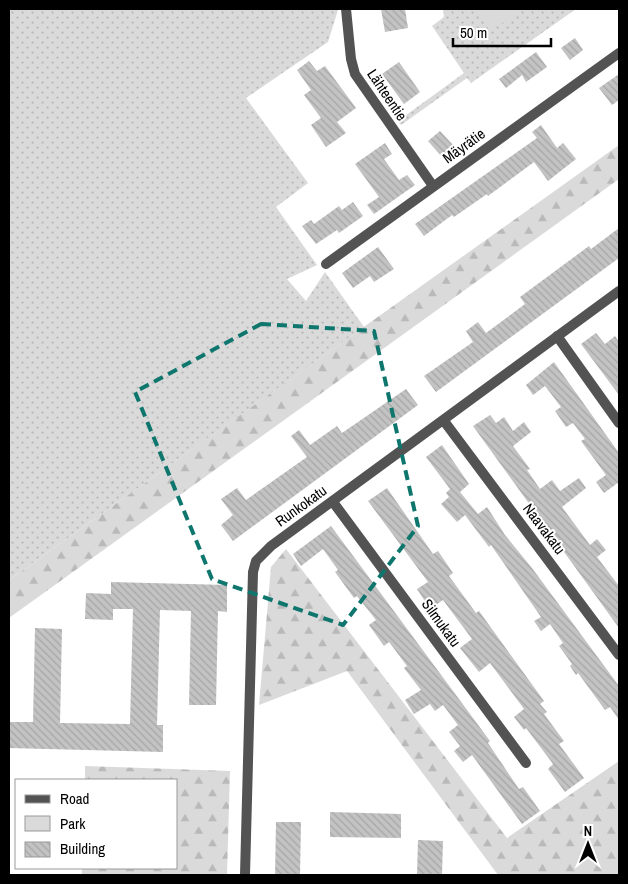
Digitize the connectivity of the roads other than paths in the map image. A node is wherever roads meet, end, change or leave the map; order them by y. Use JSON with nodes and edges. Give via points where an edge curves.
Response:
{"nodes":[{"id":1,"x":346,"y":9,"type":"edge"},
{"id":2,"x":619,"y":53,"type":"edge"},
{"id":3,"x":433,"y":186,"type":"junction"},
{"id":4,"x":326,"y":264,"type":"dead end"},
{"id":5,"x":619,"y":291,"type":"edge"},
{"id":6,"x":557,"y":336,"type":"junction"},
{"id":7,"x":444,"y":421,"type":"junction"},
{"id":8,"x":619,"y":423,"type":"edge"},
{"id":9,"x":333,"y":502,"type":"junction"},
{"id":10,"x":619,"y":655,"type":"edge"},
{"id":11,"x":526,"y":763,"type":"dead end"},
{"id":12,"x":245,"y":875,"type":"edge"}],
"edges":[{"from":1,"to":3,"type":"street","name":"Lähteentie","via":[[355,74]]},
{"from":2,"to":3,"type":"street","name":"Mäyrätie"},
{"from":3,"to":4,"type":"street","name":"Mäyrätie"},
{"from":5,"to":6,"type":"street","name":"Runkokatu"},
{"from":6,"to":7,"type":"street","name":"Runkokatu"},
{"from":6,"to":8,"type":"street"},
{"from":7,"to":9,"type":"street","name":"Runkokatu"},
{"from":7,"to":10,"type":"street","name":"Naavakatu"},
{"from":9,"to":11,"type":"street","name":"Silmukatu"},
{"from":9,"to":12,"type":"street","name":"Runkokatu","via":[[268,548],[256,561],[253,572]]}]}
